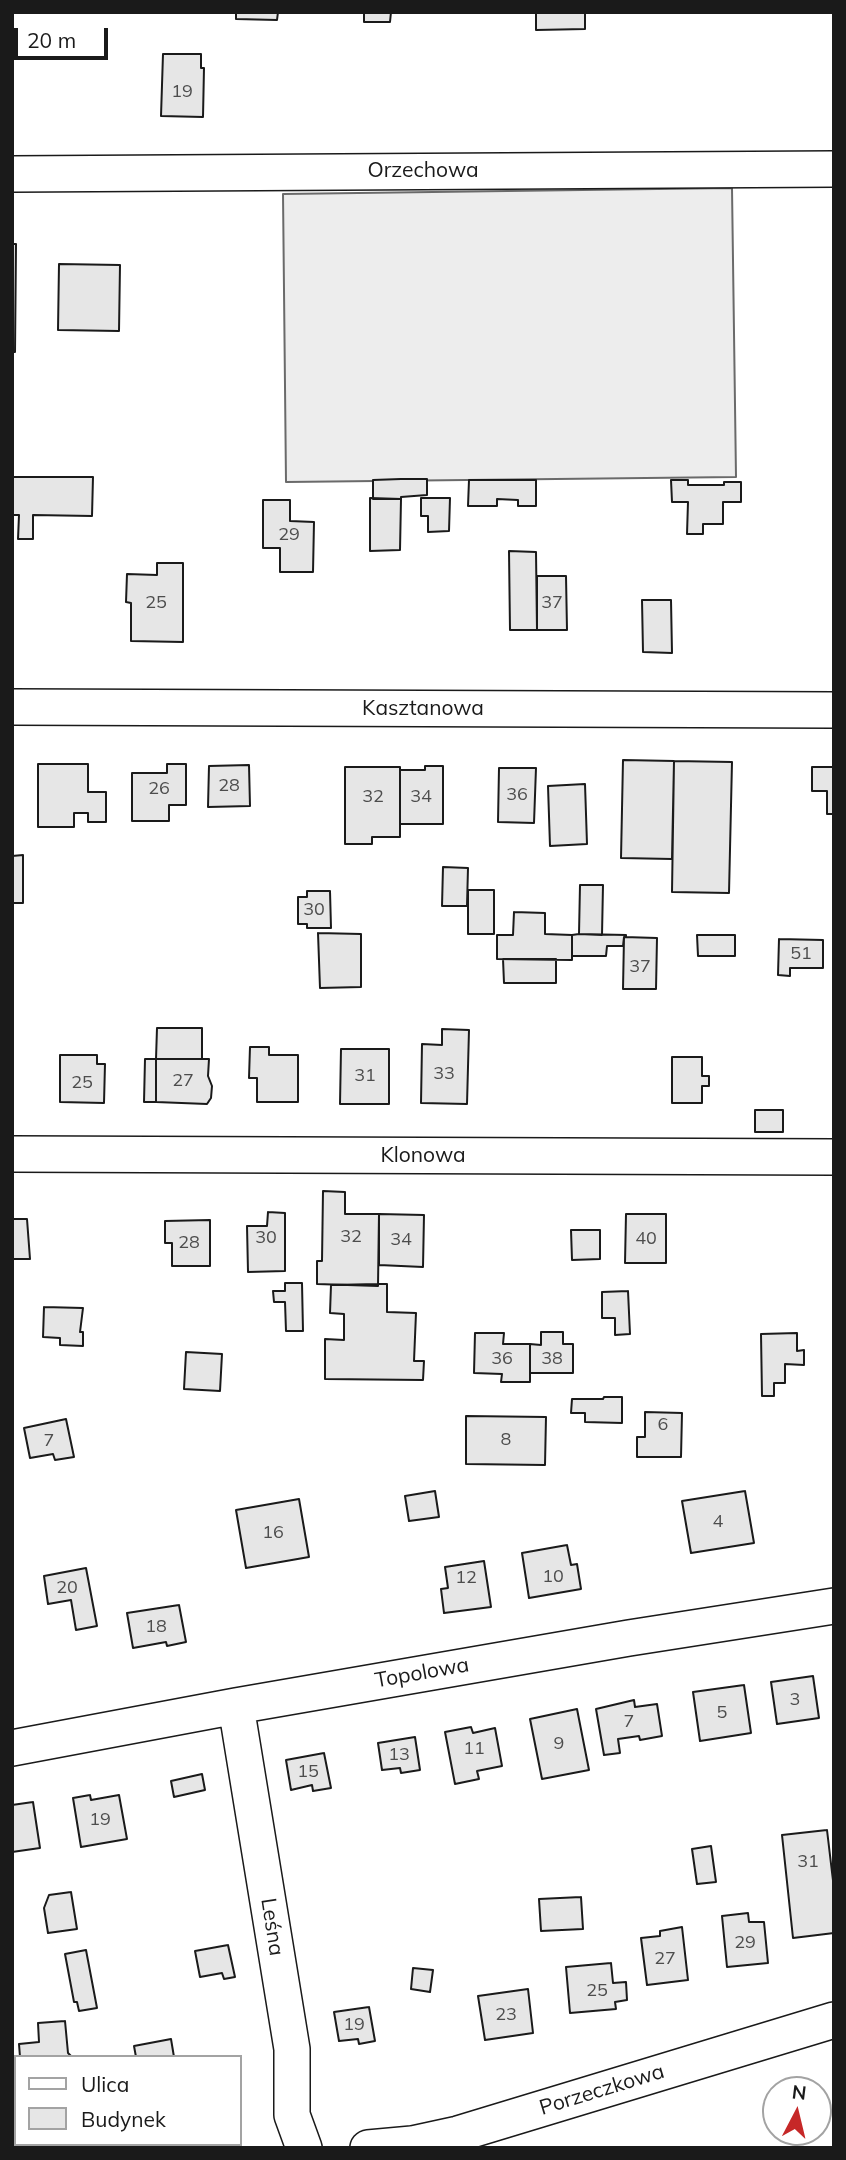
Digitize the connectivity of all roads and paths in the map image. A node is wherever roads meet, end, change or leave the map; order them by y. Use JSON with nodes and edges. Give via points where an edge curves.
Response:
{"nodes":[{"id":1,"x":834,"y":169,"type":"edge"},
{"id":2,"x":12,"y":174,"type":"edge"},
{"id":3,"x":12,"y":707,"type":"edge"},
{"id":4,"x":834,"y":710,"type":"edge"},
{"id":5,"x":12,"y":1154,"type":"edge"},
{"id":6,"x":834,"y":1157,"type":"edge"},
{"id":7,"x":834,"y":1606,"type":"edge"},
{"id":8,"x":236,"y":1706,"type":"junction"},
{"id":9,"x":12,"y":1748,"type":"edge"},
{"id":10,"x":834,"y":2020,"type":"edge"},
{"id":11,"x":304,"y":2148,"type":"edge"},
{"id":12,"x":368,"y":2148,"type":"edge"}],
"edges":[{"from":1,"to":2,"type":"street","name":"Orzechowa"},
{"from":3,"to":4,"type":"street","name":"Kasztanowa"},
{"from":5,"to":6,"type":"street","name":"Klonowa"},
{"from":7,"to":8,"type":"street","name":"Topolowa"},
{"from":8,"to":9,"type":"street","name":"Topolowa"},
{"from":8,"to":11,"type":"street","name":"Leśna","via":[[292,2049],[292,2115]]},
{"from":10,"to":12,"type":"street","name":"Porzeczkowa","via":[[458,2134]]}]}
